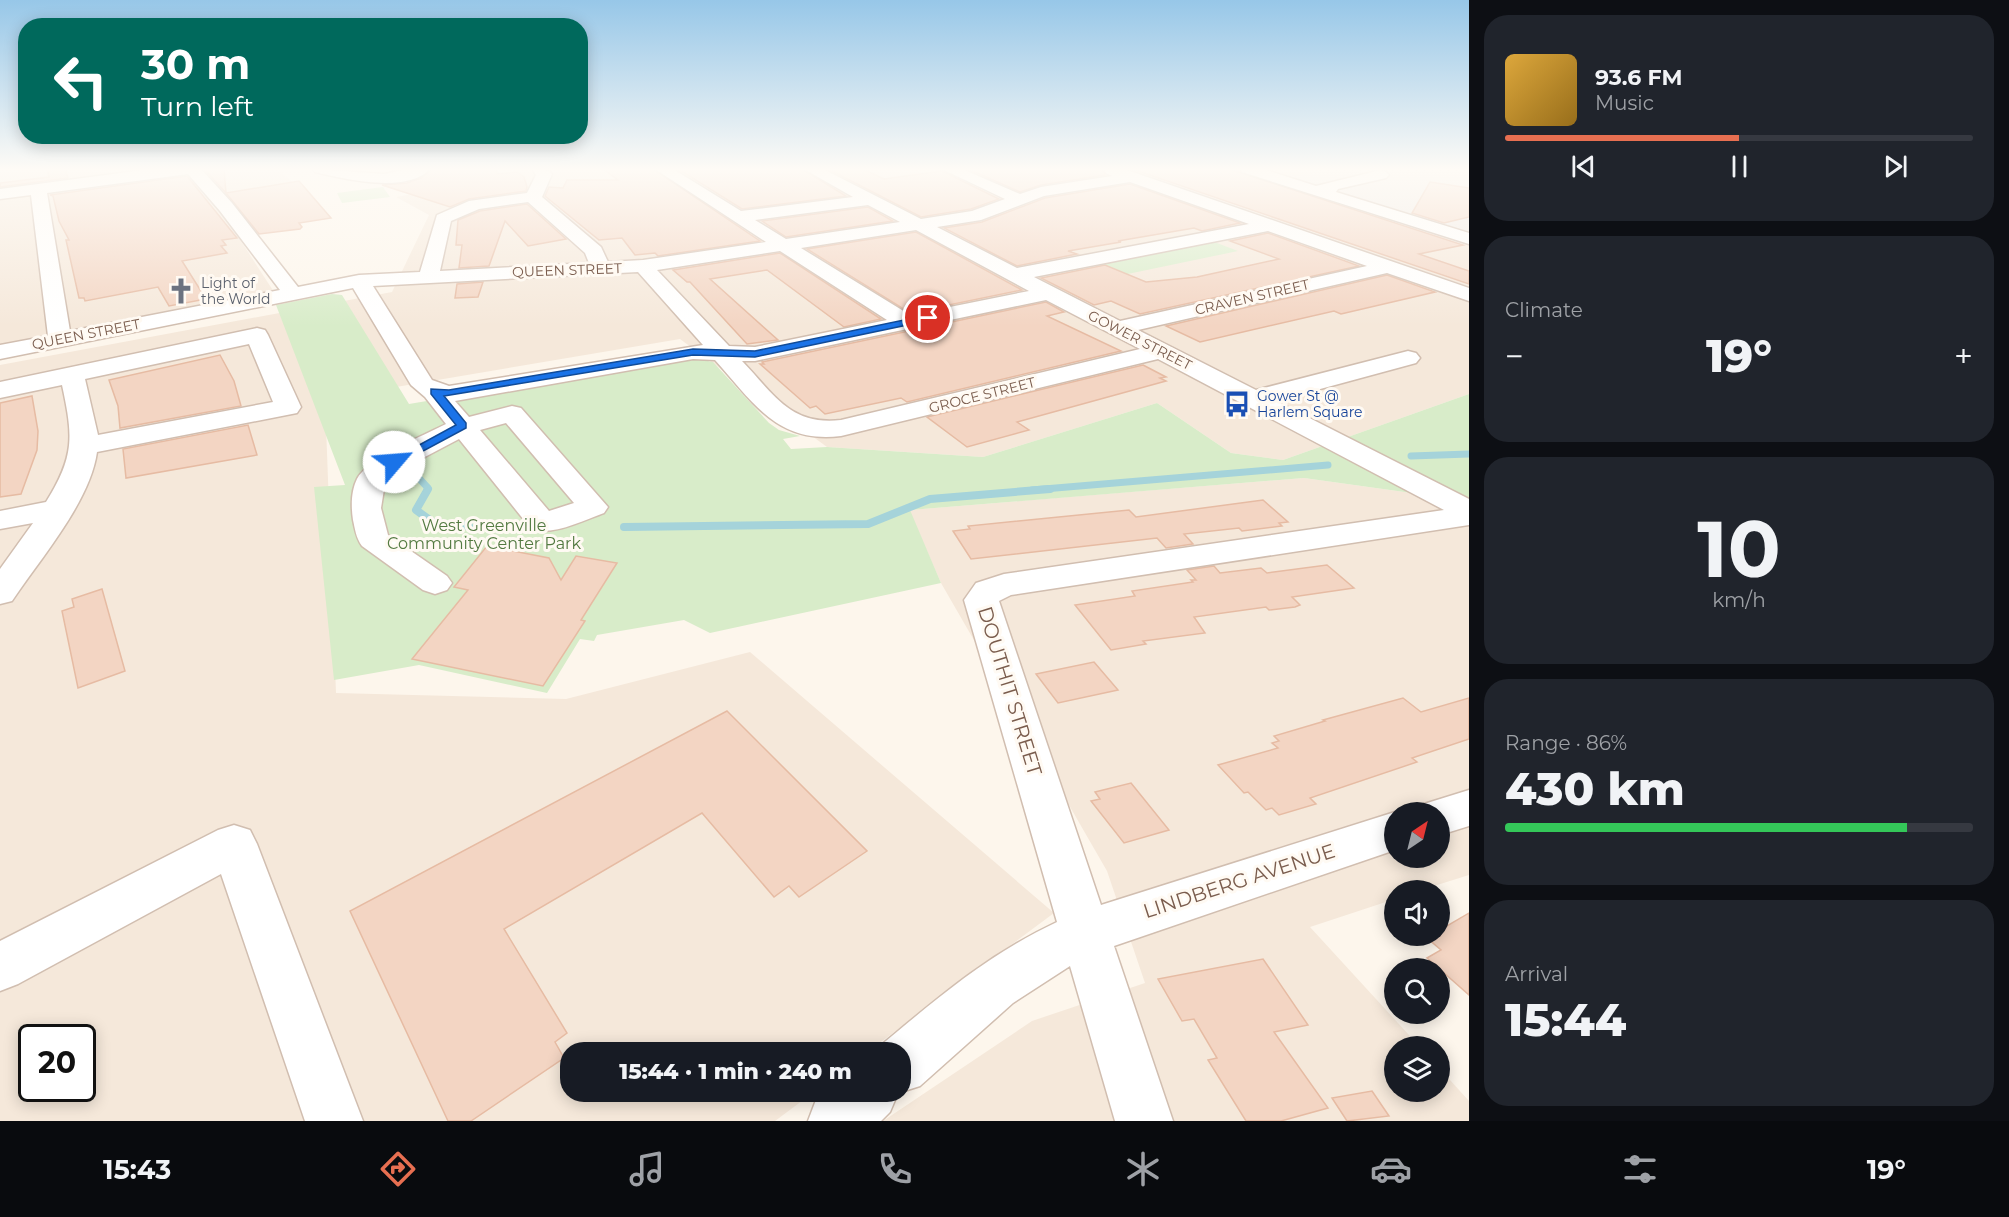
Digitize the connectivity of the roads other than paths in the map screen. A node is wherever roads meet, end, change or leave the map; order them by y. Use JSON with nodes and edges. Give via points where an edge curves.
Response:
{"nodes":[{"id":1,"x":43,"y":221,"type":"edge"},
{"id":2,"x":237,"y":221,"type":"edge"},
{"id":3,"x":442,"y":221,"type":"edge"},
{"id":4,"x":561,"y":221,"type":"edge"},
{"id":5,"x":745,"y":221,"type":"edge"},
{"id":6,"x":911,"y":221,"type":"edge"},
{"id":7,"x":941,"y":221,"type":"edge"},
{"id":8,"x":1258,"y":221,"type":"edge"},
{"id":9,"x":1412,"y":221,"type":"edge"},
{"id":10,"x":1438,"y":221,"type":"edge"},
{"id":11,"x":918,"y":225,"type":"junction"},
{"id":12,"x":1269,"y":225,"type":"junction"},
{"id":13,"x":1469,"y":231,"type":"edge"},
{"id":14,"x":1469,"y":239,"type":"edge"},
{"id":15,"x":784,"y":244,"type":"junction"},
{"id":16,"x":643,"y":266,"type":"junction"},
{"id":17,"x":1387,"y":267,"type":"junction"},
{"id":18,"x":600,"y":268,"type":"junction"},
{"id":19,"x":1014,"y":275,"type":"junction"},
{"id":20,"x":429,"y":276,"type":"junction"},
{"id":21,"x":359,"y":281,"type":"junction"},
{"id":22,"x":1048,"y":292,"type":"junction"},
{"id":23,"x":293,"y":294,"type":"junction"},
{"id":24,"x":1469,"y":295,"type":"edge"},
{"id":25,"x":906,"y":322,"type":"junction"},
{"id":26,"x":1117,"y":328,"type":"junction"},
{"id":27,"x":60,"y":339,"type":"junction"},
{"id":28,"x":1161,"y":351,"type":"junction"},
{"id":29,"x":0,"y":352,"type":"edge"},
{"id":30,"x":721,"y":353,"type":"junction"},
{"id":31,"x":1408,"y":358,"type":"dead end"},
{"id":32,"x":72,"y":375,"type":"junction"},
{"id":33,"x":0,"y":390,"type":"edge"},
{"id":34,"x":434,"y":392,"type":"junction"},
{"id":35,"x":1253,"y":399,"type":"junction"},
{"id":36,"x":84,"y":446,"type":"junction"},
{"id":37,"x":56,"y":510,"type":"junction"},
{"id":38,"x":1469,"y":511,"type":"edge"},
{"id":39,"x":1469,"y":516,"type":"edge"},
{"id":40,"x":0,"y":520,"type":"edge"},
{"id":41,"x":435,"y":583,"type":"dead end"},
{"id":42,"x":0,"y":593,"type":"edge"},
{"id":43,"x":1469,"y":808,"type":"edge"},
{"id":44,"x":1450,"y":814,"type":"edge"},
{"id":45,"x":1384,"y":835,"type":"edge"},
{"id":46,"x":1084,"y":933,"type":"junction"},
{"id":47,"x":0,"y":967,"type":"edge"},
{"id":48,"x":911,"y":1056,"type":"edge"},
{"id":49,"x":859,"y":1102,"type":"edge"},
{"id":50,"x":334,"y":1121,"type":"edge"},
{"id":51,"x":837,"y":1121,"type":"edge"},
{"id":52,"x":1144,"y":1121,"type":"edge"}],
"edges":[{"from":1,"to":27,"type":"street"},
{"from":2,"to":23,"type":"street"},
{"from":3,"to":20,"type":"street"},
{"from":4,"to":18,"type":"street","via":[[594,251]]},
{"from":5,"to":15,"type":"street"},
{"from":6,"to":11,"type":"street","name":"GOWER STREET"},
{"from":7,"to":11,"type":"street","name":"QUEEN STREET"},
{"from":8,"to":12,"type":"street"},
{"from":9,"to":14,"type":"street"},
{"from":10,"to":13,"type":"street"},
{"from":11,"to":15,"type":"street","name":"QUEEN STREET"},
{"from":11,"to":19,"type":"street","name":"GOWER STREET"},
{"from":12,"to":17,"type":"street"},
{"from":12,"to":19,"type":"street"},
{"from":15,"to":16,"type":"street","name":"QUEEN STREET"},
{"from":15,"to":25,"type":"street"},
{"from":16,"to":18,"type":"street","name":"QUEEN STREET"},
{"from":16,"to":30,"type":"street"},
{"from":17,"to":24,"type":"street"},
{"from":17,"to":26,"type":"street","name":"CRAVEN STREET"},
{"from":18,"to":20,"type":"street","name":"QUEEN STREET"},
{"from":19,"to":22,"type":"street","name":"GOWER STREET"},
{"from":20,"to":21,"type":"street","name":"QUEEN STREET"},
{"from":21,"to":23,"type":"street","name":"QUEEN STREET"},
{"from":21,"to":34,"type":"street","via":[[423,385]]},
{"from":22,"to":25,"type":"street"},
{"from":22,"to":26,"type":"street","name":"GOWER STREET"},
{"from":23,"to":27,"type":"street","name":"QUEEN STREET"},
{"from":25,"to":30,"type":"street","via":[[755,354]]},
{"from":26,"to":28,"type":"street","name":"GOWER STREET"},
{"from":27,"to":29,"type":"street","name":"QUEEN STREET"},
{"from":28,"to":30,"type":"street","name":"GROCE STREET","via":[[822,431],[789,423]]},
{"from":28,"to":35,"type":"street","name":"GOWER STREET"},
{"from":30,"to":34,"type":"street","via":[[693,352],[449,394]]},
{"from":31,"to":35,"type":"street"},
{"from":32,"to":33,"type":"street"},
{"from":32,"to":36,"type":"street"},
{"from":32,"to":36,"type":"street","via":[[256,335],[288,407]]},
{"from":34,"to":41,"type":"street","via":[[462,426],[394,462],[371,480],[366,508],[373,539]]},
{"from":35,"to":38,"type":"street","name":"GOWER STREET"},
{"from":36,"to":37,"type":"street","via":[[82,461]]},
{"from":37,"to":40,"type":"street"},
{"from":37,"to":42,"type":"street"},
{"from":39,"to":46,"type":"street","name":"DOUTHIT STREET","via":[[1004,585],[987,591],[981,600],[984,615]]},
{"from":43,"to":44,"type":"street"},
{"from":45,"to":46,"type":"street","name":"LINDBERG AVENUE"},
{"from":46,"to":48,"type":"street","name":"LINDBERG AVENUE","via":[[994,984]]},
{"from":46,"to":52,"type":"street","name":"DOUTHIT STREET"},
{"from":47,"to":50,"type":"street","via":[[234,844]]},
{"from":49,"to":51,"type":"street"}]}
